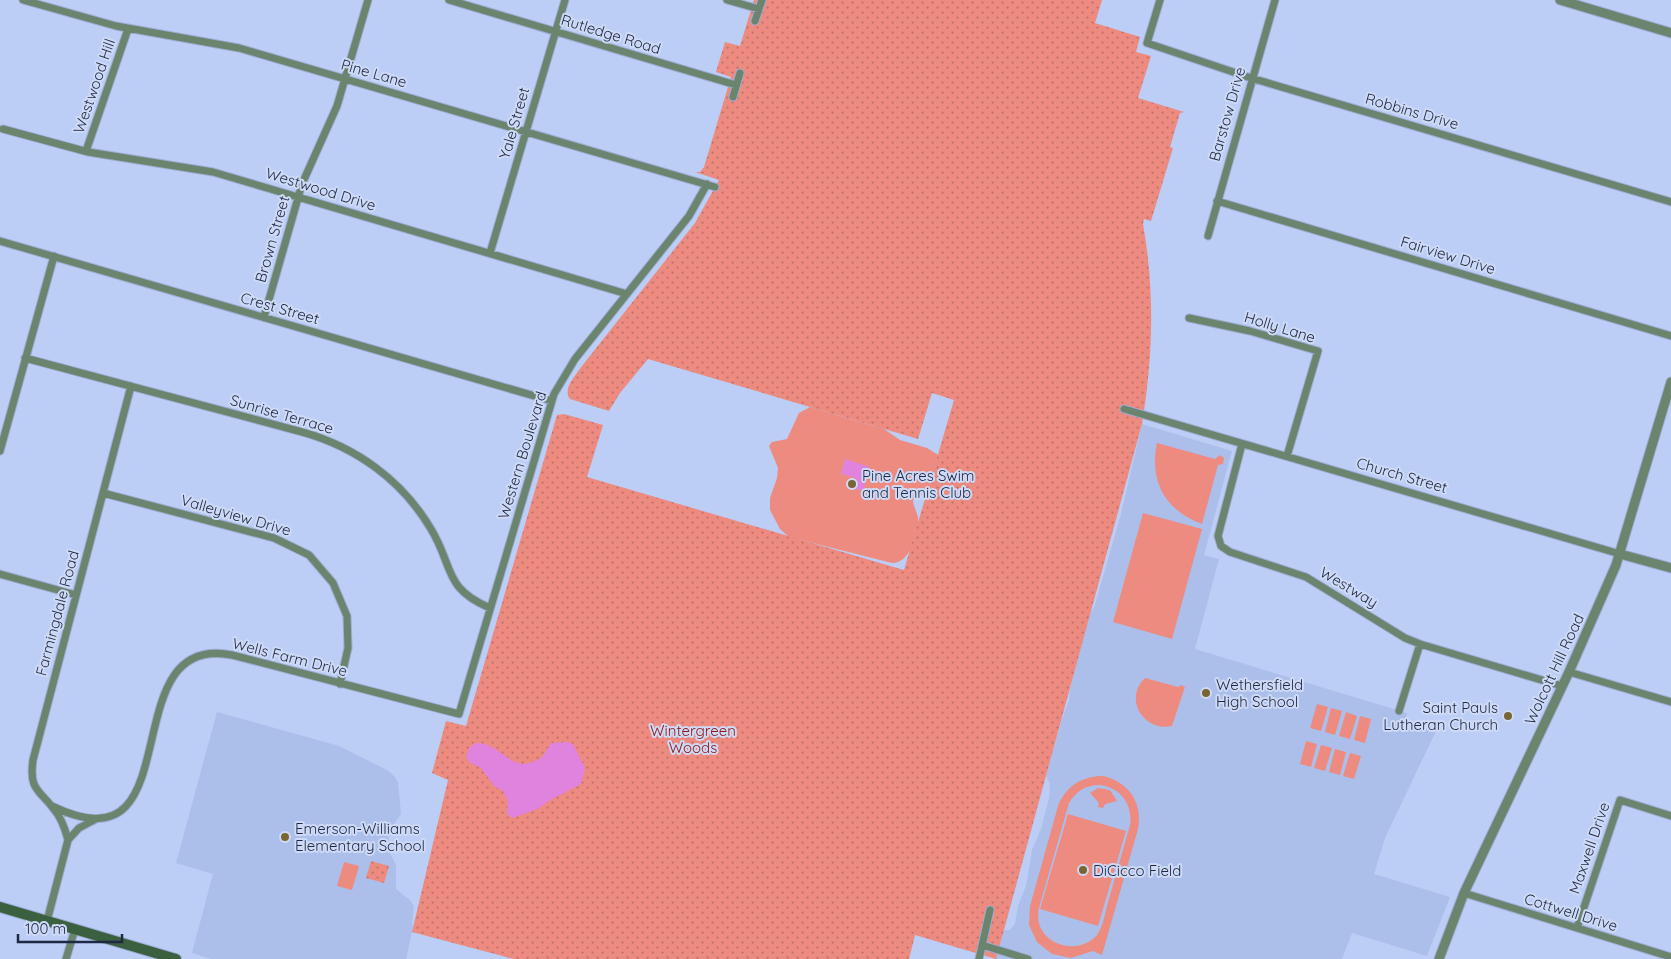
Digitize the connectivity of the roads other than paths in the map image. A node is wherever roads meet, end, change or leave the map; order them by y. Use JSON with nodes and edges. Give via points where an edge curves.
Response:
{"nodes":[{"id":1,"x":23,"y":0,"type":"edge"},
{"id":2,"x":368,"y":0,"type":"edge"},
{"id":3,"x":449,"y":0,"type":"edge"},
{"id":4,"x":565,"y":0,"type":"edge"},
{"id":5,"x":727,"y":0,"type":"edge"},
{"id":6,"x":762,"y":0,"type":"edge"},
{"id":7,"x":1160,"y":0,"type":"edge"},
{"id":8,"x":1275,"y":0,"type":"edge"},
{"id":9,"x":1560,"y":0,"type":"edge"},
{"id":10,"x":1570,"y":2,"type":"edge"},
{"id":11,"x":759,"y":10,"type":"junction"},
{"id":12,"x":755,"y":21,"type":"dead end"},
{"id":13,"x":128,"y":29,"type":"junction"},
{"id":14,"x":556,"y":32,"type":"junction"},
{"id":15,"x":1671,"y":33,"type":"edge"},
{"id":16,"x":740,"y":73,"type":"dead end"},
{"id":17,"x":1251,"y":78,"type":"junction"},
{"id":18,"x":345,"y":79,"type":"junction"},
{"id":19,"x":736,"y":85,"type":"junction"},
{"id":20,"x":733,"y":97,"type":"dead end"},
{"id":21,"x":3,"y":129,"type":"dead end"},
{"id":22,"x":526,"y":132,"type":"junction"},
{"id":23,"x":86,"y":151,"type":"junction"},
{"id":24,"x":707,"y":184,"type":"junction"},
{"id":25,"x":715,"y":187,"type":"dead end"},
{"id":26,"x":299,"y":197,"type":"junction"},
{"id":27,"x":1217,"y":201,"type":"junction"},
{"id":28,"x":1671,"y":202,"type":"edge"},
{"id":29,"x":1208,"y":236,"type":"dead end"},
{"id":30,"x":0,"y":241,"type":"edge"},
{"id":31,"x":490,"y":254,"type":"junction"},
{"id":32,"x":54,"y":256,"type":"junction"},
{"id":33,"x":627,"y":294,"type":"junction"},
{"id":34,"x":264,"y":318,"type":"junction"},
{"id":35,"x":1189,"y":318,"type":"dead end"},
{"id":36,"x":1671,"y":336,"type":"edge"},
{"id":37,"x":25,"y":358,"type":"junction"},
{"id":38,"x":1671,"y":382,"type":"edge"},
{"id":39,"x":131,"y":386,"type":"junction"},
{"id":40,"x":552,"y":401,"type":"junction"},
{"id":41,"x":1124,"y":409,"type":"dead end"},
{"id":42,"x":1242,"y":444,"type":"junction"},
{"id":43,"x":0,"y":451,"type":"edge"},
{"id":44,"x":1287,"y":456,"type":"junction"},
{"id":45,"x":103,"y":493,"type":"junction"},
{"id":46,"x":1620,"y":554,"type":"junction"},
{"id":47,"x":1671,"y":568,"type":"edge"},
{"id":48,"x":0,"y":574,"type":"edge"},
{"id":49,"x":76,"y":594,"type":"junction"},
{"id":50,"x":490,"y":608,"type":"junction"},
{"id":51,"x":1420,"y":644,"type":"junction"},
{"id":52,"x":1569,"y":672,"type":"junction"},
{"id":53,"x":340,"y":684,"type":"junction"},
{"id":54,"x":1562,"y":686,"type":"junction"},
{"id":55,"x":1671,"y":702,"type":"edge"},
{"id":56,"x":1399,"y":711,"type":"dead end"},
{"id":57,"x":459,"y":714,"type":"joint"},
{"id":58,"x":52,"y":806,"type":"junction"},
{"id":59,"x":1671,"y":816,"type":"edge"},
{"id":60,"x":96,"y":819,"type":"junction"},
{"id":61,"x":68,"y":840,"type":"junction"},
{"id":62,"x":1464,"y":893,"type":"junction"},
{"id":63,"x":0,"y":907,"type":"edge"},
{"id":64,"x":990,"y":910,"type":"dead end"},
{"id":65,"x":47,"y":921,"type":"junction"},
{"id":66,"x":1577,"y":928,"type":"junction"},
{"id":67,"x":75,"y":929,"type":"junction"},
{"id":68,"x":982,"y":945,"type":"junction"},
{"id":69,"x":1671,"y":957,"type":"edge"},
{"id":70,"x":66,"y":959,"type":"edge"},
{"id":71,"x":176,"y":959,"type":"edge"},
{"id":72,"x":979,"y":959,"type":"edge"},
{"id":73,"x":1028,"y":959,"type":"edge"},
{"id":74,"x":1439,"y":959,"type":"edge"}],
"edges":[{"from":1,"to":13,"type":"street","name":"Pine Lane"},
{"from":2,"to":18,"type":"street","name":"Brown Street"},
{"from":3,"to":14,"type":"street","name":"Rutledge Road"},
{"from":4,"to":14,"type":"street","name":"Yale Street"},
{"from":5,"to":11,"type":"street"},
{"from":6,"to":11,"type":"street"},
{"from":7,"to":17,"type":"street","name":"Robbins Drive","via":[[1147,43]]},
{"from":8,"to":17,"type":"street","name":"Barstow Drive"},
{"from":9,"to":10,"type":"street"},
{"from":10,"to":15,"type":"street"},
{"from":11,"to":12,"type":"street"},
{"from":13,"to":18,"type":"street","name":"Pine Lane","via":[[233,47]]},
{"from":13,"to":23,"type":"street","name":"Westwood Hill"},
{"from":14,"to":19,"type":"street","name":"Rutledge Road"},
{"from":14,"to":22,"type":"street","name":"Yale Street"},
{"from":16,"to":19,"type":"street"},
{"from":17,"to":27,"type":"street","name":"Barstow Drive"},
{"from":17,"to":28,"type":"street","name":"Robbins Drive"},
{"from":18,"to":22,"type":"street","name":"Pine Lane"},
{"from":18,"to":26,"type":"street","name":"Brown Street"},
{"from":19,"to":20,"type":"street"},
{"from":21,"to":23,"type":"street","name":"Westwood Drive"},
{"from":22,"to":24,"type":"street","name":"Pine Lane"},
{"from":22,"to":31,"type":"street","name":"Yale Street"},
{"from":23,"to":26,"type":"street","name":"Westwood Drive","via":[[197,168]]},
{"from":24,"to":25,"type":"street","name":"Pine Lane"},
{"from":24,"to":33,"type":"street","name":"Western Boulevard","via":[[687,218]]},
{"from":26,"to":31,"type":"street","name":"Westwood Drive"},
{"from":26,"to":34,"type":"street","name":"Brown Street"},
{"from":27,"to":29,"type":"street","name":"Barstow Drive"},
{"from":27,"to":36,"type":"street","name":"Fairview Drive"},
{"from":30,"to":32,"type":"street","name":"Crest Street"},
{"from":31,"to":33,"type":"street","name":"Westwood Drive"},
{"from":32,"to":34,"type":"street","name":"Crest Street"},
{"from":32,"to":37,"type":"street"},
{"from":33,"to":40,"type":"street","name":"Western Boulevard","via":[[571,365]]},
{"from":34,"to":40,"type":"street","name":"Crest Street"},
{"from":35,"to":44,"type":"street","name":"Holly Lane","via":[[1250,331],[1318,351]]},
{"from":37,"to":39,"type":"street","name":"Sunrise Terrace"},
{"from":37,"to":43,"type":"street"},
{"from":38,"to":46,"type":"street","name":"Wolcott Hill Road"},
{"from":39,"to":45,"type":"street","name":"Farmingdale Road"},
{"from":39,"to":50,"type":"street","name":"Sunrise Terrace","via":[[310,434],[358,455],[392,481],[421,514],[461,592]]},
{"from":40,"to":50,"type":"street","name":"Western Boulevard"},
{"from":41,"to":42,"type":"street","name":"Church Street"},
{"from":42,"to":44,"type":"street","name":"Church Street"},
{"from":42,"to":51,"type":"street","name":"Westway","via":[[1218,536],[1220,546],[1306,577]]},
{"from":44,"to":46,"type":"street","name":"Church Street"},
{"from":45,"to":49,"type":"street","name":"Farmingdale Road"},
{"from":45,"to":53,"type":"street","name":"Valleyview Drive","via":[[274,538],[311,556],[333,583],[347,616],[348,648]]},
{"from":46,"to":47,"type":"street","name":"Church Street"},
{"from":46,"to":52,"type":"street","name":"Wolcott Hill Road"},
{"from":48,"to":49,"type":"street"},
{"from":49,"to":58,"type":"street","name":"Farmingdale Road","via":[[32,763],[35,786]]},
{"from":50,"to":57,"type":"street","name":"Western Boulevard"},
{"from":51,"to":54,"type":"street","name":"Westway"},
{"from":51,"to":56,"type":"street"},
{"from":52,"to":54,"type":"street","name":"Wolcott Hill Road"},
{"from":52,"to":55,"type":"street"},
{"from":53,"to":57,"type":"street","name":"Wells Farm Drive"},
{"from":53,"to":60,"type":"street","name":"Wells Farm Drive","via":[[227,654],[204,654],[191,659],[177,670],[167,686],[134,799],[114,816]]},
{"from":54,"to":62,"type":"street","name":"Wolcott Hill Road"},
{"from":58,"to":60,"type":"street"},
{"from":58,"to":61,"type":"street","name":"Farmingdale Road"},
{"from":59,"to":66,"type":"street","name":"Maxwell Drive","via":[[1620,800]]},
{"from":60,"to":61,"type":"street","name":"Wells Farm Drive"},
{"from":61,"to":65,"type":"street"},
{"from":62,"to":66,"type":"street","name":"Cottwell Drive"},
{"from":62,"to":74,"type":"street","name":"Wolcott Hill Road"},
{"from":63,"to":65,"type":"main road"},
{"from":64,"to":68,"type":"street"},
{"from":65,"to":67,"type":"main road"},
{"from":66,"to":69,"type":"street","name":"Cottwell Drive"},
{"from":67,"to":70,"type":"street"},
{"from":67,"to":71,"type":"main road"},
{"from":68,"to":72,"type":"street"},
{"from":68,"to":73,"type":"street"}]}
